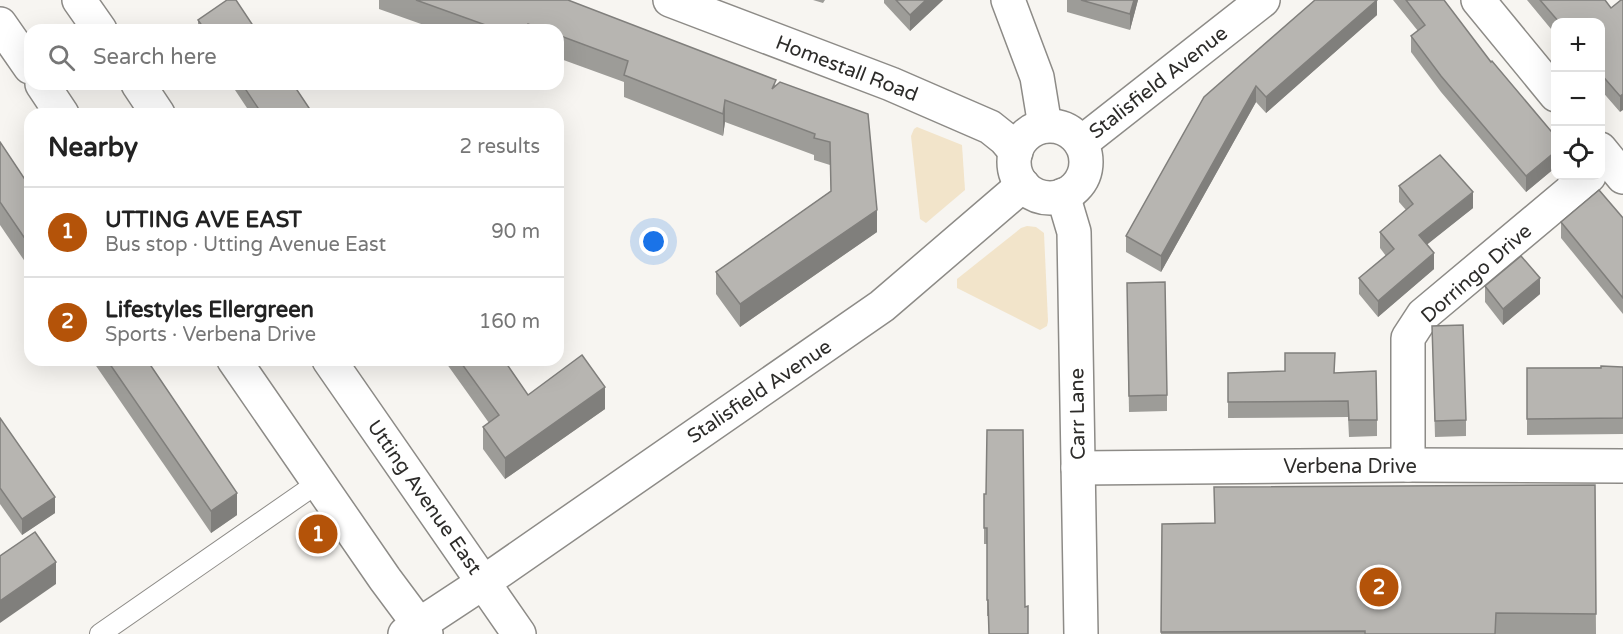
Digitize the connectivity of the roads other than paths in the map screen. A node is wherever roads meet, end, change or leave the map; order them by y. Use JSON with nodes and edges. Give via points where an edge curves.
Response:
{"nodes":[{"id":1,"x":79,"y":0,"type":"edge"},
{"id":2,"x":670,"y":0,"type":"edge"},
{"id":3,"x":1008,"y":0,"type":"edge"},
{"id":4,"x":1263,"y":0,"type":"edge"},
{"id":5,"x":1478,"y":0,"type":"edge"},
{"id":6,"x":0,"y":24,"type":"edge"},
{"id":7,"x":96,"y":24,"type":"edge"},
{"id":8,"x":24,"y":58,"type":"edge"},
{"id":9,"x":1551,"y":89,"type":"edge"},
{"id":10,"x":46,"y":90,"type":"edge"},
{"id":11,"x":142,"y":90,"type":"edge"},
{"id":12,"x":58,"y":108,"type":"edge"},
{"id":13,"x":154,"y":108,"type":"edge"},
{"id":14,"x":1045,"y":126,"type":"junction"},
{"id":15,"x":1081,"y":143,"type":"junction"},
{"id":16,"x":1016,"y":152,"type":"junction"},
{"id":17,"x":1607,"y":162,"type":"edge"},
{"id":18,"x":1023,"y":185,"type":"junction"},
{"id":19,"x":1063,"y":195,"type":"junction"},
{"id":20,"x":238,"y":366,"type":"edge"},
{"id":21,"x":333,"y":366,"type":"edge"},
{"id":22,"x":1408,"y":465,"type":"junction"},
{"id":23,"x":1623,"y":466,"type":"edge"},
{"id":24,"x":1078,"y":468,"type":"junction"},
{"id":25,"x":319,"y":482,"type":"junction"},
{"id":26,"x":484,"y":582,"type":"junction"},
{"id":27,"x":417,"y":631,"type":"edge"},
{"id":28,"x":100,"y":634,"type":"edge"},
{"id":29,"x":519,"y":634,"type":"edge"},
{"id":30,"x":1081,"y":634,"type":"edge"}],
"edges":[{"from":1,"to":7,"type":"street"},
{"from":2,"to":16,"type":"street","name":"Homestall Road","via":[[891,84],[990,127]]},
{"from":3,"to":14,"type":"street","via":[[1037,77]]},
{"from":4,"to":15,"type":"street","name":"Stalisfield Avenue"},
{"from":5,"to":9,"type":"street"},
{"from":6,"to":8,"type":"street"},
{"from":10,"to":12,"type":"street"},
{"from":11,"to":13,"type":"street"},
{"from":14,"to":15,"type":"street","name":"Stalisfield Avenue","via":[[1065,129]]},
{"from":14,"to":16,"type":"street","via":[[1026,135]]},
{"from":15,"to":19,"type":"street","name":"Stalisfield Avenue","via":[[1086,167],[1082,179]]},
{"from":16,"to":18,"type":"street","via":[[1014,164]]},
{"from":17,"to":22,"type":"street","name":"Dorringo Drive","via":[[1423,315],[1408,338]]},
{"from":18,"to":19,"type":"street","via":[[1041,197]]},
{"from":18,"to":26,"type":"street","name":"Stalisfield Avenue","via":[[882,306]]},
{"from":19,"to":24,"type":"street","name":"Carr Lane","via":[[1074,232]]},
{"from":20,"to":25,"type":"street"},
{"from":21,"to":26,"type":"street","name":"Utting Avenue East"},
{"from":22,"to":23,"type":"street","name":"Verbena Drive"},
{"from":22,"to":24,"type":"street","name":"Verbena Drive"},
{"from":24,"to":30,"type":"street","name":"Carr Lane"},
{"from":25,"to":27,"type":"street"},
{"from":25,"to":28,"type":"lane"},
{"from":26,"to":27,"type":"street","name":"Stalisfield Avenue"},
{"from":26,"to":29,"type":"street","name":"Utting Avenue East"}]}
